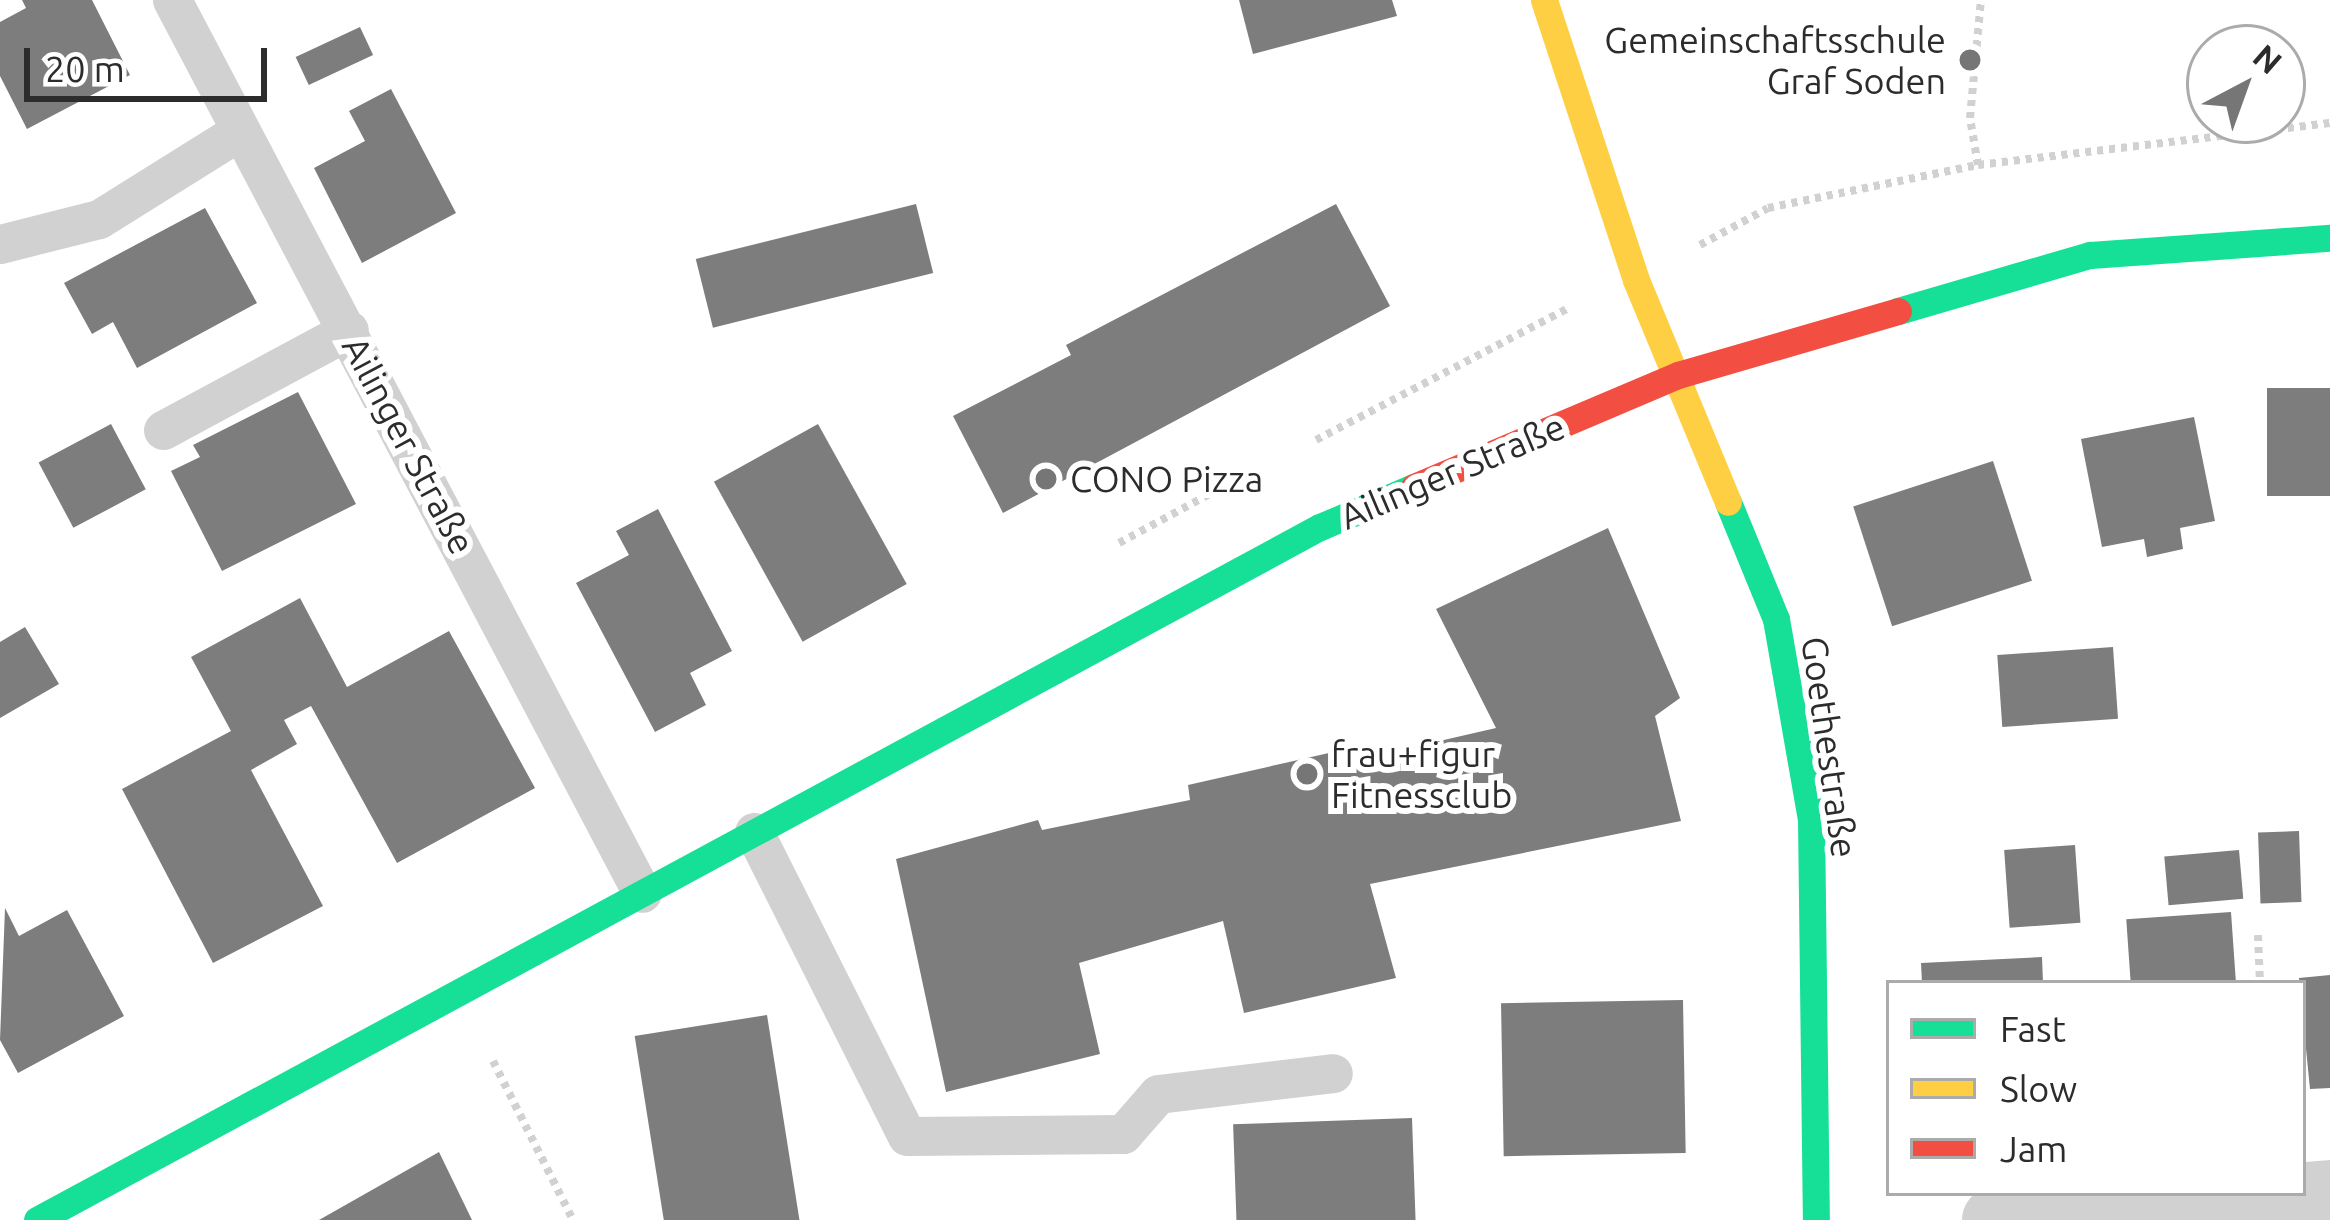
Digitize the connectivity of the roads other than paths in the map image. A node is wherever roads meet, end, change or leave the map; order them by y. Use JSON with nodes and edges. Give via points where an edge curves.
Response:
{"nodes":[{"id":1,"x":172,"y":0,"type":"edge"},
{"id":2,"x":1544,"y":0,"type":"edge"},
{"id":3,"x":240,"y":131,"type":"junction"},
{"id":4,"x":2330,"y":238,"type":"edge"},
{"id":5,"x":0,"y":244,"type":"edge"},
{"id":6,"x":350,"y":330,"type":"junction"},
{"id":7,"x":1678,"y":375,"type":"junction"},
{"id":8,"x":163,"y":430,"type":"dead end"},
{"id":9,"x":754,"y":832,"type":"junction"},
{"id":10,"x":642,"y":893,"type":"junction"},
{"id":11,"x":1333,"y":1073,"type":"dead end"},
{"id":12,"x":2293,"y":1196,"type":"edge"},
{"id":13,"x":37,"y":1220,"type":"edge"},
{"id":14,"x":1816,"y":1220,"type":"edge"},
{"id":15,"x":1995,"y":1220,"type":"edge"}],
"edges":[{"from":1,"to":3,"type":"lane","name":"Ailinger Straße"},
{"from":2,"to":7,"type":"main road","name":"Goethestraße","via":[[1636,280]]},
{"from":3,"to":5,"type":"lane","via":[[99,218]]},
{"from":3,"to":6,"type":"lane","name":"Ailinger Straße"},
{"from":4,"to":7,"type":"main road","name":"Ailinger Straße","via":[[2090,255]]},
{"from":6,"to":8,"type":"lane"},
{"from":6,"to":10,"type":"lane","name":"Ailinger Straße"},
{"from":7,"to":9,"type":"main road","name":"Ailinger Straße","via":[[1320,527]]},
{"from":7,"to":14,"type":"main road","name":"Goethestraße","via":[[1776,619],[1811,819]]},
{"from":9,"to":10,"type":"main road","name":"Ailinger Straße"},
{"from":9,"to":11,"type":"lane","via":[[907,1136],[1123,1134],[1157,1094]]},
{"from":10,"to":13,"type":"main road","name":"Ailinger Straße"},
{"from":12,"to":15,"type":"street"}]}
